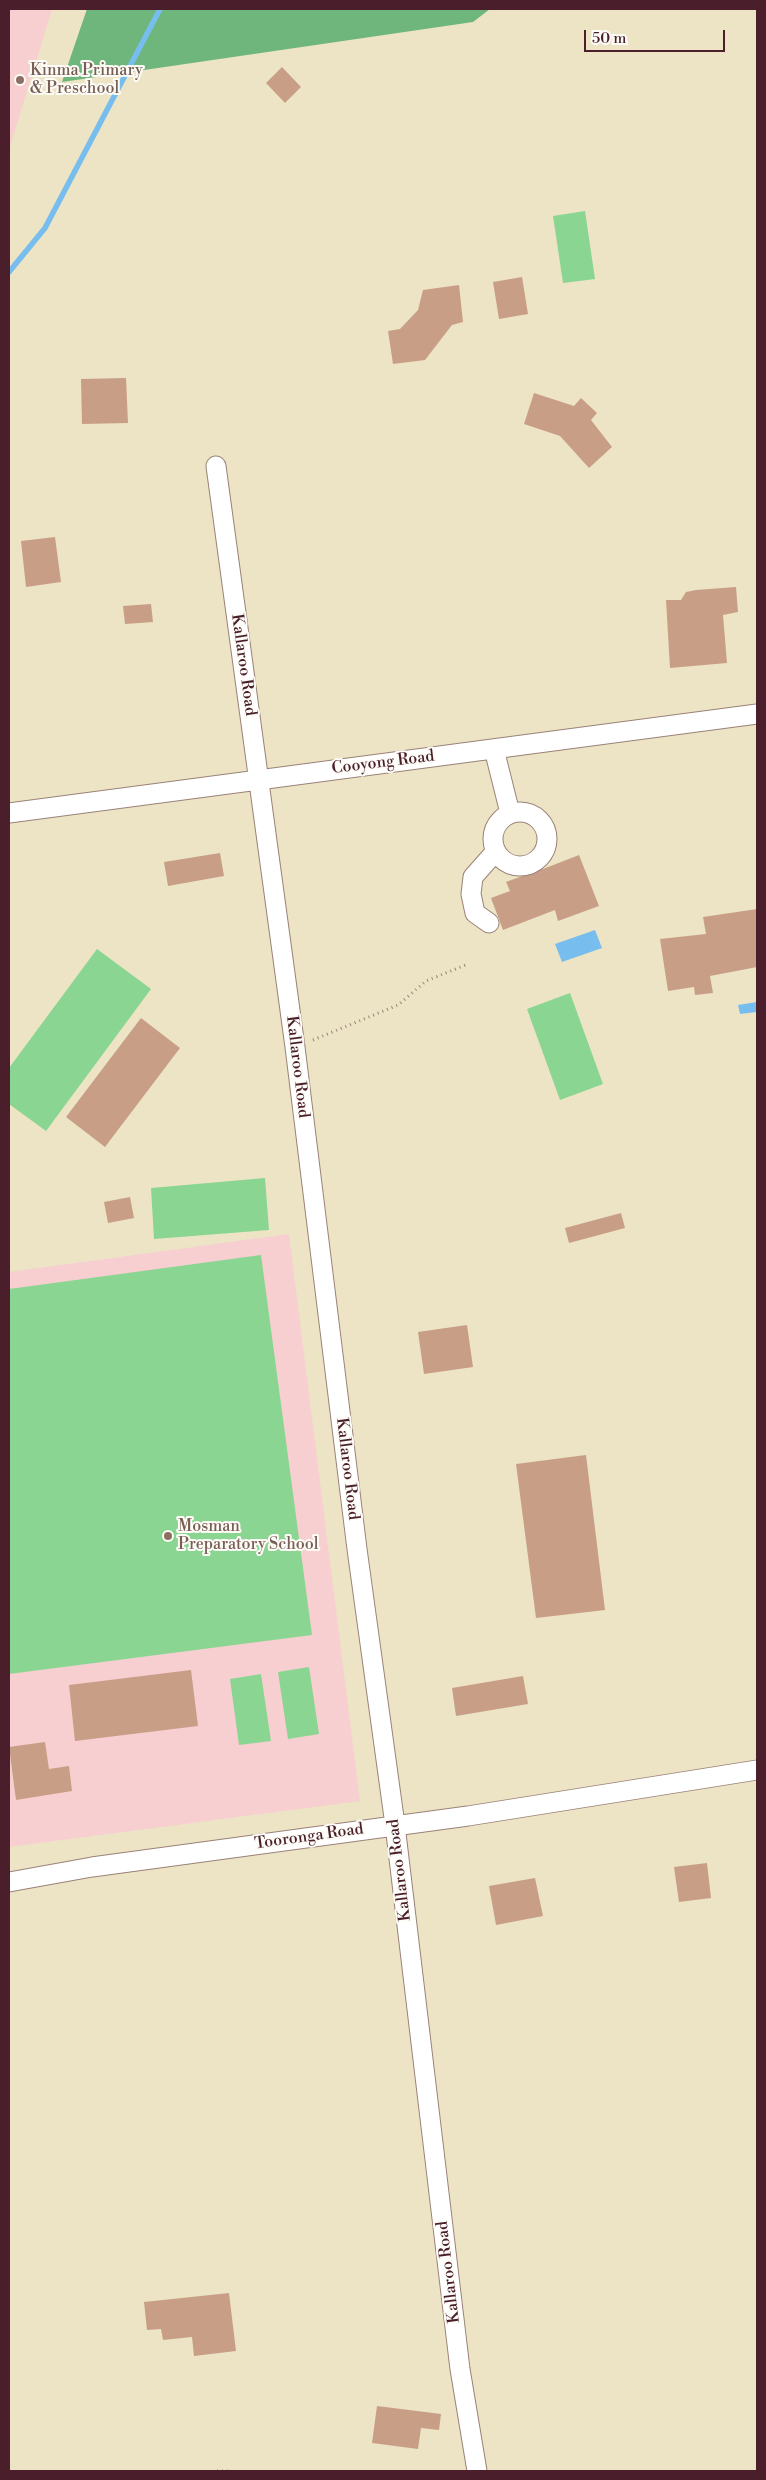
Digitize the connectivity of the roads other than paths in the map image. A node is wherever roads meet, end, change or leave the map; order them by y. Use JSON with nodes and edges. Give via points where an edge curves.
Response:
{"nodes":[{"id":1,"x":216,"y":466,"type":"dead end"},
{"id":2,"x":757,"y":714,"type":"edge"},
{"id":3,"x":494,"y":749,"type":"junction"},
{"id":4,"x":258,"y":780,"type":"junction"},
{"id":5,"x":9,"y":813,"type":"edge"},
{"id":6,"x":510,"y":814,"type":"junction"},
{"id":7,"x":496,"y":851,"type":"junction"},
{"id":8,"x":489,"y":923,"type":"dead end"},
{"id":9,"x":757,"y":1770,"type":"edge"},
{"id":10,"x":395,"y":1825,"type":"junction"},
{"id":11,"x":9,"y":1882,"type":"edge"},
{"id":12,"x":477,"y":2471,"type":"edge"}],
"edges":[{"from":1,"to":4,"type":"street","name":"Kallaroo Road"},
{"from":2,"to":3,"type":"street","name":"Cooyong Road"},
{"from":3,"to":4,"type":"street","name":"Cooyong Road"},
{"from":3,"to":6,"type":"street"},
{"from":4,"to":5,"type":"street","name":"Cooyong Road"},
{"from":4,"to":10,"type":"street","name":"Kallaroo Road"},
{"from":6,"to":7,"type":"street","via":[[496,826],[493,836]]},
{"from":6,"to":7,"type":"street","via":[[525,812],[533,815],[542,824],[547,839],[545,848],[536,860],[523,865],[505,861]]},
{"from":7,"to":8,"type":"street","via":[[473,877],[471,894],[475,913]]},
{"from":9,"to":10,"type":"street","name":"Tooronga Road"},
{"from":10,"to":11,"type":"street","name":"Tooronga Road","via":[[92,1867]]},
{"from":10,"to":12,"type":"street","name":"Kallaroo Road","via":[[460,2369]]}]}
